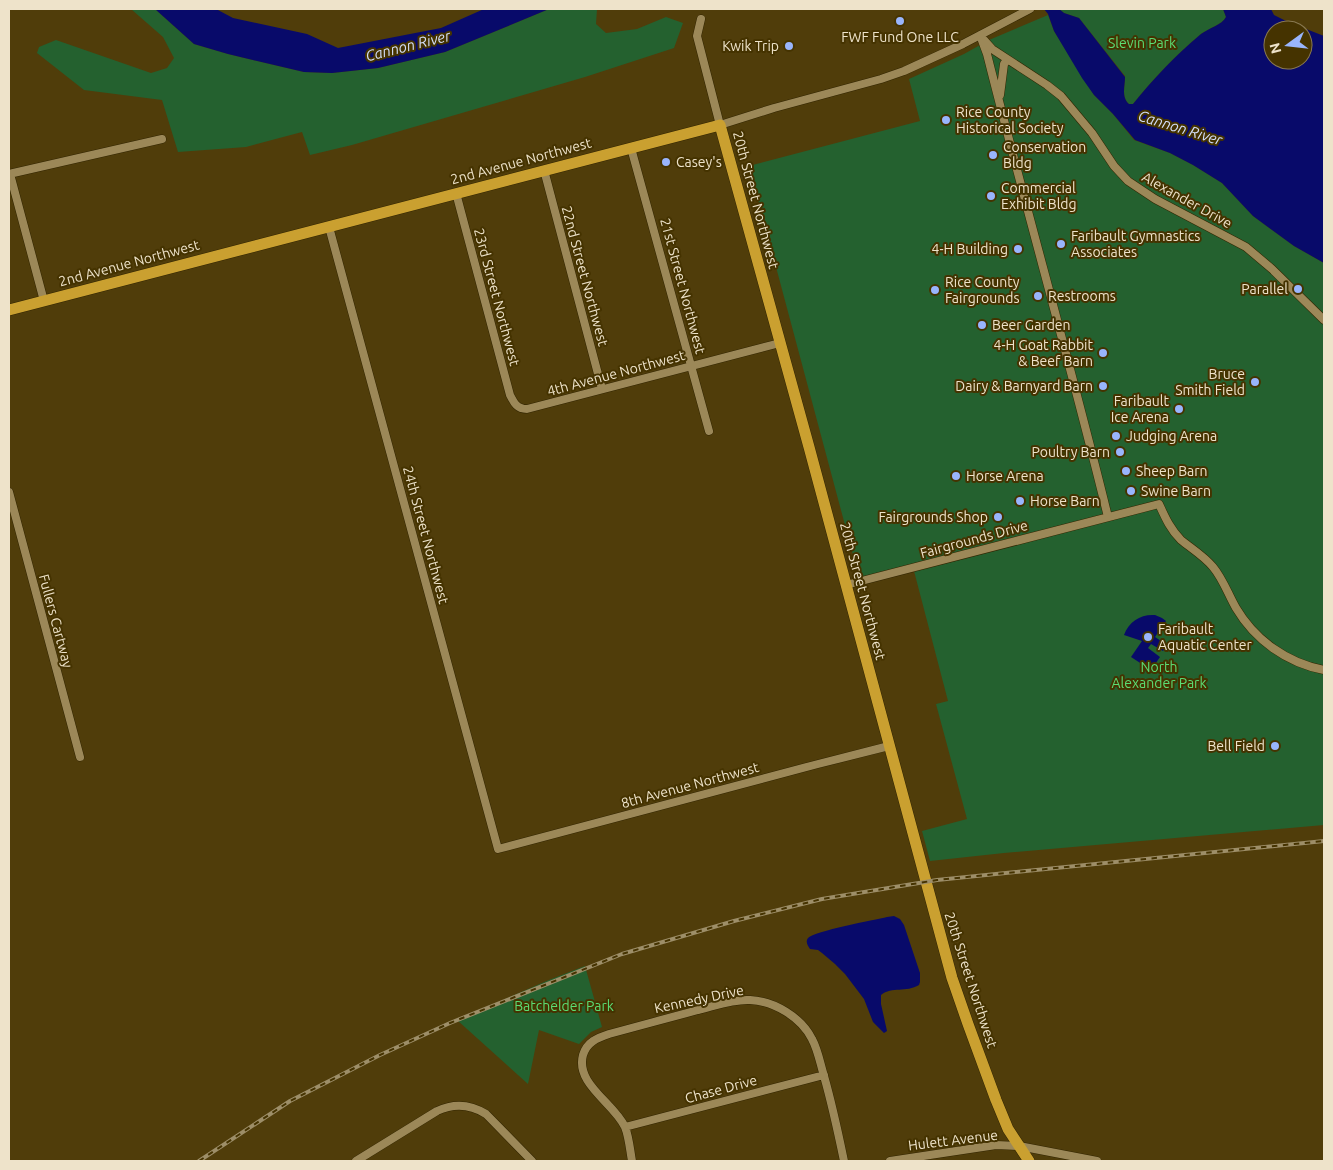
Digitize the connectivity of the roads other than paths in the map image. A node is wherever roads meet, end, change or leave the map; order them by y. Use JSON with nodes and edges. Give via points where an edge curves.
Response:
{"nodes":[{"id":1,"x":1027,"y":10,"type":"edge"},
{"id":2,"x":701,"y":19,"type":"dead end"},
{"id":3,"x":980,"y":35,"type":"junction"},
{"id":4,"x":1007,"y":60,"type":"junction"},
{"id":5,"x":999,"y":102,"type":"junction"},
{"id":6,"x":720,"y":125,"type":"junction"},
{"id":7,"x":162,"y":139,"type":"dead end"},
{"id":8,"x":631,"y":148,"type":"junction"},
{"id":9,"x":544,"y":170,"type":"junction"},
{"id":10,"x":10,"y":174,"type":"edge"},
{"id":11,"x":456,"y":193,"type":"junction"},
{"id":12,"x":329,"y":227,"type":"junction"},
{"id":13,"x":44,"y":301,"type":"junction"},
{"id":14,"x":9,"y":310,"type":"edge"},
{"id":15,"x":1324,"y":320,"type":"edge"},
{"id":16,"x":780,"y":343,"type":"junction"},
{"id":17,"x":692,"y":366,"type":"junction"},
{"id":18,"x":602,"y":389,"type":"junction"},
{"id":19,"x":516,"y":405,"type":"joint"},
{"id":20,"x":709,"y":431,"type":"dead end"},
{"id":21,"x":9,"y":492,"type":"edge"},
{"id":22,"x":1108,"y":518,"type":"junction"},
{"id":23,"x":846,"y":585,"type":"junction"},
{"id":24,"x":1324,"y":670,"type":"edge"},
{"id":25,"x":889,"y":746,"type":"junction"},
{"id":26,"x":80,"y":757,"type":"dead end"},
{"id":27,"x":498,"y":849,"type":"joint"},
{"id":28,"x":824,"y":1075,"type":"junction"},
{"id":29,"x":625,"y":1127,"type":"junction"},
{"id":30,"x":1019,"y":1146,"type":"junction"},
{"id":31,"x":356,"y":1161,"type":"edge"},
{"id":32,"x":532,"y":1161,"type":"edge"},
{"id":33,"x":632,"y":1161,"type":"edge"},
{"id":34,"x":844,"y":1161,"type":"edge"},
{"id":35,"x":890,"y":1161,"type":"edge"},
{"id":36,"x":1029,"y":1161,"type":"edge"},
{"id":37,"x":1097,"y":1161,"type":"edge"}],
"edges":[{"from":1,"to":3,"type":"street","name":"2nd Avenue Northwest"},
{"from":2,"to":6,"type":"street","name":"20th Street Northwest","via":[[698,36]]},
{"from":3,"to":4,"type":"street","name":"Alexander Drive"},
{"from":3,"to":5,"type":"street"},
{"from":3,"to":6,"type":"street","name":"2nd Avenue Northwest","via":[[893,76]]},
{"from":4,"to":5,"type":"street"},
{"from":4,"to":15,"type":"street","name":"Alexander Drive","via":[[1061,96],[1128,181],[1155,199],[1246,247]]},
{"from":5,"to":22,"type":"street"},
{"from":6,"to":8,"type":"highway","name":"2nd Avenue Northwest"},
{"from":6,"to":16,"type":"highway","name":"20th Street Northwest"},
{"from":7,"to":10,"type":"street"},
{"from":8,"to":9,"type":"highway","name":"2nd Avenue Northwest"},
{"from":8,"to":17,"type":"street","name":"21st Street Northwest"},
{"from":9,"to":11,"type":"highway","name":"2nd Avenue Northwest"},
{"from":9,"to":18,"type":"street","name":"22nd Street Northwest"},
{"from":10,"to":13,"type":"street"},
{"from":11,"to":12,"type":"highway","name":"2nd Avenue Northwest"},
{"from":11,"to":19,"type":"street","name":"23rd Street Northwest","via":[[510,395]]},
{"from":12,"to":13,"type":"highway","name":"2nd Avenue Northwest"},
{"from":12,"to":27,"type":"street","name":"24th Street Northwest"},
{"from":13,"to":14,"type":"highway","name":"2nd Avenue Northwest"},
{"from":16,"to":17,"type":"street","name":"4th Avenue Northwest"},
{"from":16,"to":23,"type":"highway","name":"20th Street Northwest"},
{"from":17,"to":18,"type":"street","name":"4th Avenue Northwest"},
{"from":17,"to":20,"type":"street","name":"21st Street Northwest"},
{"from":18,"to":19,"type":"street","name":"4th Avenue Northwest","via":[[527,409]]},
{"from":21,"to":26,"type":"street","name":"Fullers Cartway"},
{"from":22,"to":23,"type":"street","name":"Fairgrounds Drive"},
{"from":22,"to":24,"type":"street","name":"Fairgrounds Drive","via":[[1159,504],[1176,535],[1213,566],[1235,607],[1258,635],[1289,658]]},
{"from":23,"to":25,"type":"highway","name":"20th Street Northwest"},
{"from":25,"to":27,"type":"street","name":"8th Avenue Northwest"},
{"from":25,"to":30,"type":"highway","name":"20th Street Northwest","via":[[960,1004],[1008,1129]]},
{"from":28,"to":29,"type":"street","name":"Chase Drive"},
{"from":28,"to":29,"type":"street","name":"Kennedy Drive","via":[[818,1051],[805,1028],[784,1011],[762,1002],[737,1001],[609,1034],[595,1039],[586,1049],[582,1069],[590,1085]]},
{"from":28,"to":34,"type":"street","name":"Kennedy Drive"},
{"from":29,"to":33,"type":"street","name":"Kennedy Drive"},
{"from":30,"to":35,"type":"street","name":"Hulett Avenue","via":[[996,1145]]},
{"from":30,"to":36,"type":"highway","name":"20th Street Northwest"},
{"from":30,"to":37,"type":"street","name":"Hulett Avenue"},
{"from":31,"to":32,"type":"street","via":[[438,1111],[460,1105],[486,1114]]}]}
